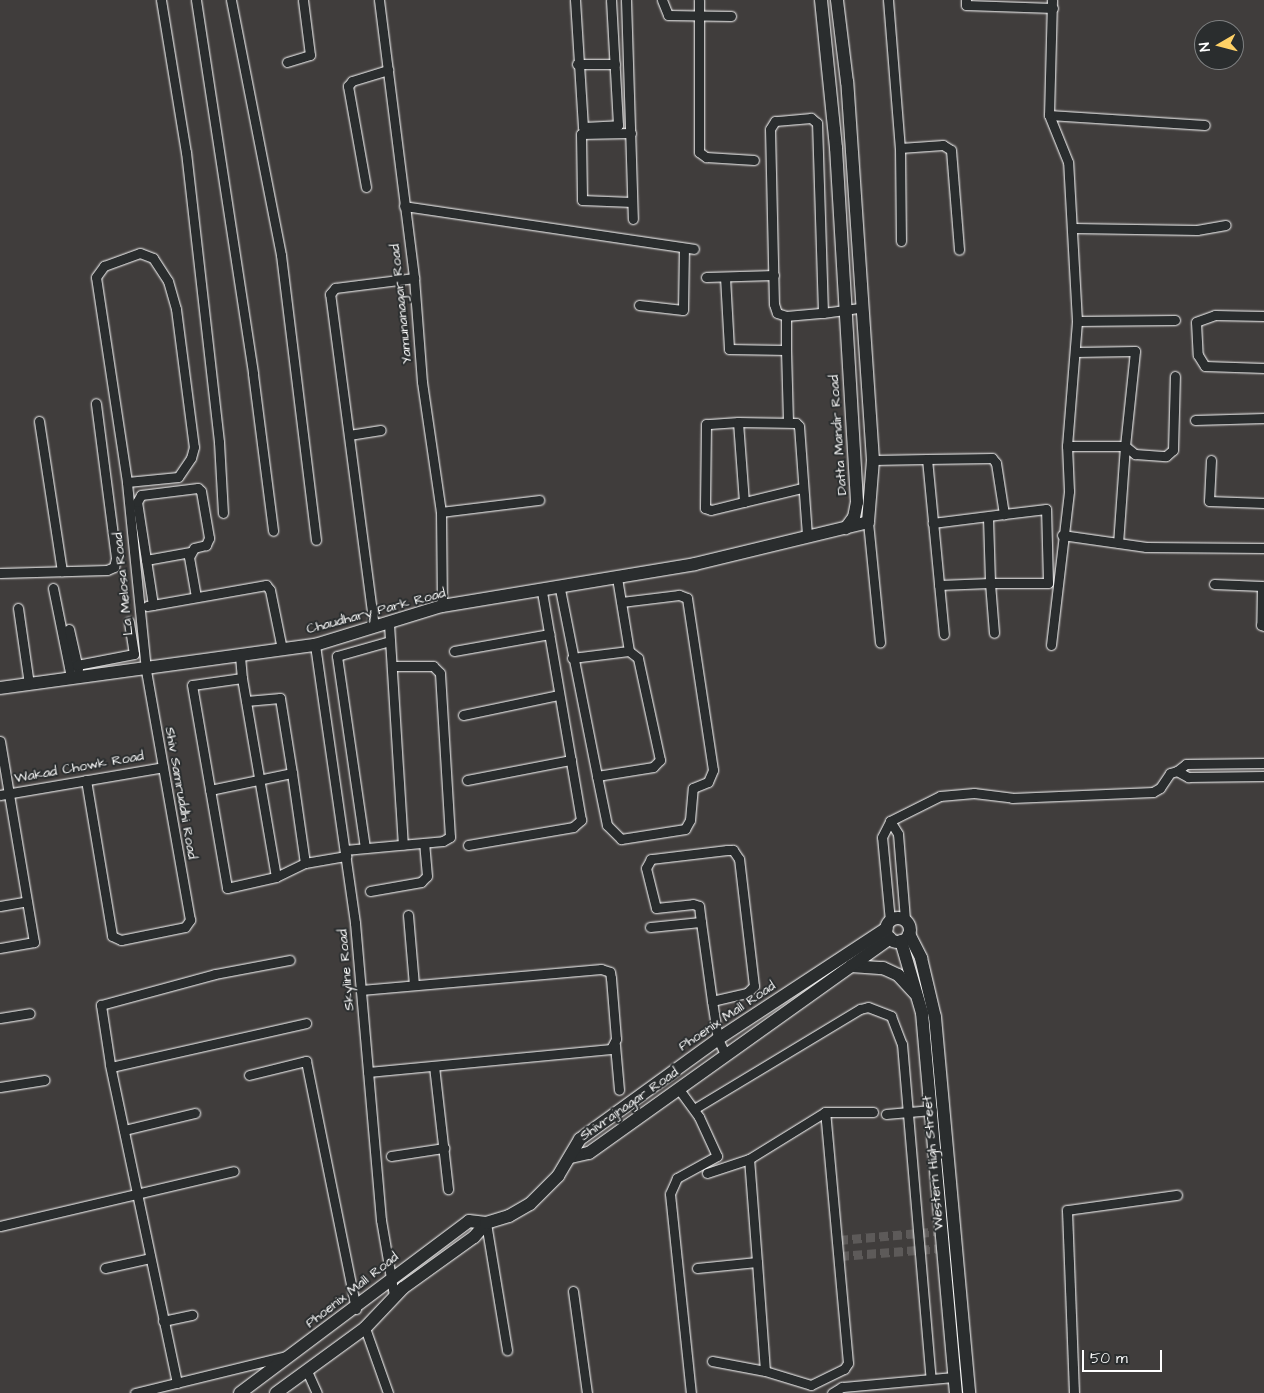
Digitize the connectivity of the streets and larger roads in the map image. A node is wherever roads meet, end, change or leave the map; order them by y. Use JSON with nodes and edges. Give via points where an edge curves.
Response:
{"nodes":[{"id":1,"x":161,"y":0,"type":"edge"},
{"id":2,"x":196,"y":0,"type":"edge"},
{"id":3,"x":231,"y":0,"type":"edge"},
{"id":4,"x":302,"y":0,"type":"edge"},
{"id":5,"x":379,"y":0,"type":"edge"},
{"id":6,"x":575,"y":0,"type":"edge"},
{"id":7,"x":611,"y":0,"type":"edge"},
{"id":8,"x":626,"y":0,"type":"edge"},
{"id":9,"x":662,"y":0,"type":"edge"},
{"id":10,"x":699,"y":0,"type":"edge"},
{"id":11,"x":821,"y":0,"type":"edge"},
{"id":12,"x":837,"y":0,"type":"edge"},
{"id":13,"x":888,"y":0,"type":"edge"},
{"id":14,"x":966,"y":0,"type":"edge"},
{"id":15,"x":1053,"y":4,"type":"edge"},
{"id":16,"x":699,"y":16,"type":"junction"},
{"id":17,"x":731,"y":16,"type":"dead end"},
{"id":18,"x":286,"y":62,"type":"dead end"},
{"id":19,"x":577,"y":64,"type":"junction"},
{"id":20,"x":615,"y":64,"type":"junction"},
{"id":21,"x":388,"y":70,"type":"junction"},
{"id":22,"x":1049,"y":115,"type":"junction"},
{"id":23,"x":1205,"y":125,"type":"dead end"},
{"id":24,"x":631,"y":133,"type":"junction"},
{"id":25,"x":900,"y":148,"type":"junction"},
{"id":26,"x":754,"y":160,"type":"dead end"},
{"id":27,"x":366,"y":188,"type":"dead end"},
{"id":28,"x":632,"y":202,"type":"junction"},
{"id":29,"x":404,"y":206,"type":"junction"},
{"id":30,"x":633,"y":219,"type":"dead end"},
{"id":31,"x":1226,"y":225,"type":"dead end"},
{"id":32,"x":1074,"y":228,"type":"junction"},
{"id":33,"x":901,"y":241,"type":"dead end"},
{"id":34,"x":684,"y":248,"type":"junction"},
{"id":35,"x":694,"y":249,"type":"dead end"},
{"id":36,"x":959,"y":250,"type":"dead end"},
{"id":37,"x":774,"y":275,"type":"junction"},
{"id":38,"x":706,"y":277,"type":"dead end"},
{"id":39,"x":725,"y":277,"type":"junction"},
{"id":40,"x":414,"y":278,"type":"junction"},
{"id":41,"x":639,"y":305,"type":"dead end"},
{"id":42,"x":860,"y":308,"type":"junction"},
{"id":43,"x":845,"y":310,"type":"junction"},
{"id":44,"x":823,"y":313,"type":"junction"},
{"id":45,"x":786,"y":316,"type":"junction"},
{"id":46,"x":1264,"y":316,"type":"edge"},
{"id":47,"x":1175,"y":320,"type":"dead end"},
{"id":48,"x":1077,"y":321,"type":"junction"},
{"id":49,"x":786,"y":350,"type":"junction"},
{"id":50,"x":1076,"y":352,"type":"junction"},
{"id":51,"x":1264,"y":368,"type":"edge"},
{"id":52,"x":1175,"y":376,"type":"dead end"},
{"id":53,"x":96,"y":402,"type":"dead end"},
{"id":54,"x":1264,"y":418,"type":"edge"},
{"id":55,"x":1195,"y":420,"type":"dead end"},
{"id":56,"x":39,"y":421,"type":"dead end"},
{"id":57,"x":738,"y":422,"type":"junction"},
{"id":58,"x":788,"y":422,"type":"junction"},
{"id":59,"x":381,"y":430,"type":"dead end"},
{"id":60,"x":349,"y":435,"type":"junction"},
{"id":61,"x":1067,"y":446,"type":"junction"},
{"id":62,"x":1125,"y":446,"type":"junction"},
{"id":63,"x":926,"y":459,"type":"junction"},
{"id":64,"x":873,"y":460,"type":"junction"},
{"id":65,"x":1211,"y":460,"type":"dead end"},
{"id":66,"x":127,"y":482,"type":"junction"},
{"id":67,"x":802,"y":488,"type":"junction"},
{"id":68,"x":539,"y":500,"type":"dead end"},
{"id":69,"x":744,"y":502,"type":"junction"},
{"id":70,"x":1264,"y":503,"type":"edge"},
{"id":71,"x":441,"y":512,"type":"junction"},
{"id":72,"x":223,"y":513,"type":"dead end"},
{"id":73,"x":1004,"y":514,"type":"junction"},
{"id":74,"x":988,"y":518,"type":"junction"},
{"id":75,"x":868,"y":522,"type":"junction"},
{"id":76,"x":933,"y":523,"type":"junction"},
{"id":77,"x":846,"y":528,"type":"junction"},
{"id":78,"x":273,"y":531,"type":"dead end"},
{"id":79,"x":1062,"y":535,"type":"junction"},
{"id":80,"x":807,"y":536,"type":"junction"},
{"id":81,"x":316,"y":540,"type":"dead end"},
{"id":82,"x":1118,"y":543,"type":"junction"},
{"id":83,"x":1264,"y":544,"type":"edge"},
{"id":84,"x":1264,"y":548,"type":"edge"},
{"id":85,"x":190,"y":552,"type":"junction"},
{"id":86,"x":146,"y":560,"type":"junction"},
{"id":87,"x":62,"y":571,"type":"junction"},
{"id":88,"x":0,"y":573,"type":"edge"},
{"id":89,"x":617,"y":578,"type":"junction"},
{"id":90,"x":990,"y":583,"type":"junction"},
{"id":91,"x":1214,"y":584,"type":"dead end"},
{"id":92,"x":939,"y":586,"type":"junction"},
{"id":93,"x":53,"y":588,"type":"dead end"},
{"id":94,"x":560,"y":589,"type":"junction"},
{"id":95,"x":542,"y":592,"type":"junction"},
{"id":96,"x":196,"y":596,"type":"junction"},
{"id":97,"x":621,"y":602,"type":"junction"},
{"id":98,"x":153,"y":605,"type":"junction"},
{"id":99,"x":442,"y":606,"type":"junction"},
{"id":100,"x":18,"y":608,"type":"dead end"},
{"id":101,"x":140,"y":608,"type":"junction"},
{"id":102,"x":129,"y":620,"type":"dead end"},
{"id":103,"x":389,"y":624,"type":"junction"},
{"id":104,"x":1264,"y":626,"type":"edge"},
{"id":105,"x":374,"y":627,"type":"junction"},
{"id":106,"x":69,"y":629,"type":"dead end"},
{"id":107,"x":994,"y":633,"type":"dead end"},
{"id":108,"x":549,"y":634,"type":"junction"},
{"id":109,"x":944,"y":634,"type":"dead end"},
{"id":110,"x":390,"y":641,"type":"junction"},
{"id":111,"x":880,"y":642,"type":"dead end"},
{"id":112,"x":315,"y":645,"type":"junction"},
{"id":113,"x":1052,"y":646,"type":"dead end"},
{"id":114,"x":282,"y":649,"type":"junction"},
{"id":115,"x":454,"y":651,"type":"dead end"},
{"id":116,"x":629,"y":651,"type":"junction"},
{"id":117,"x":240,"y":656,"type":"junction"},
{"id":118,"x":572,"y":658,"type":"junction"},
{"id":119,"x":392,"y":666,"type":"junction"},
{"id":120,"x":146,"y":670,"type":"junction"},
{"id":121,"x":76,"y":673,"type":"junction"},
{"id":122,"x":242,"y":678,"type":"junction"},
{"id":123,"x":29,"y":684,"type":"junction"},
{"id":124,"x":0,"y":688,"type":"edge"},
{"id":125,"x":559,"y":695,"type":"junction"},
{"id":126,"x":246,"y":701,"type":"junction"},
{"id":127,"x":463,"y":715,"type":"dead end"},
{"id":128,"x":0,"y":741,"type":"edge"},
{"id":129,"x":571,"y":760,"type":"junction"},
{"id":130,"x":1264,"y":763,"type":"edge"},
{"id":131,"x":162,"y":767,"type":"junction"},
{"id":132,"x":1177,"y":771,"type":"junction"},
{"id":133,"x":292,"y":773,"type":"junction"},
{"id":134,"x":597,"y":776,"type":"junction"},
{"id":135,"x":1264,"y":776,"type":"edge"},
{"id":136,"x":259,"y":779,"type":"junction"},
{"id":137,"x":86,"y":780,"type":"junction"},
{"id":138,"x":467,"y":780,"type":"dead end"},
{"id":139,"x":210,"y":790,"type":"junction"},
{"id":140,"x":4,"y":794,"type":"edge"},
{"id":141,"x":890,"y":821,"type":"junction"},
{"id":142,"x":424,"y":843,"type":"junction"},
{"id":143,"x":403,"y":845,"type":"junction"},
{"id":144,"x":468,"y":845,"type":"dead end"},
{"id":145,"x":365,"y":848,"type":"junction"},
{"id":146,"x":345,"y":853,"type":"junction"},
{"id":147,"x":305,"y":863,"type":"junction"},
{"id":148,"x":276,"y":877,"type":"junction"},
{"id":149,"x":370,"y":892,"type":"dead end"},
{"id":150,"x":27,"y":900,"type":"junction"},
{"id":151,"x":0,"y":906,"type":"edge"},
{"id":152,"x":408,"y":915,"type":"dead end"},
{"id":153,"x":905,"y":920,"type":"joint"},
{"id":154,"x":702,"y":922,"type":"junction"},
{"id":155,"x":650,"y":927,"type":"dead end"},
{"id":156,"x":895,"y":932,"type":"junction"},
{"id":157,"x":0,"y":948,"type":"edge"},
{"id":158,"x":290,"y":960,"type":"dead end"},
{"id":159,"x":851,"y":966,"type":"junction"},
{"id":160,"x":414,"y":985,"type":"junction"},
{"id":161,"x":361,"y":990,"type":"junction"},
{"id":162,"x":789,"y":992,"type":"junction"},
{"id":163,"x":918,"y":997,"type":"junction"},
{"id":164,"x":712,"y":1001,"type":"junction"},
{"id":165,"x":797,"y":1003,"type":"junction"},
{"id":166,"x":30,"y":1014,"type":"dead end"},
{"id":167,"x":0,"y":1018,"type":"edge"},
{"id":168,"x":306,"y":1024,"type":"dead end"},
{"id":169,"x":718,"y":1039,"type":"junction"},
{"id":170,"x":615,"y":1045,"type":"junction"},
{"id":171,"x":725,"y":1054,"type":"junction"},
{"id":172,"x":434,"y":1066,"type":"junction"},
{"id":173,"x":111,"y":1067,"type":"junction"},
{"id":174,"x":368,"y":1072,"type":"junction"},
{"id":175,"x":249,"y":1075,"type":"dead end"},
{"id":176,"x":44,"y":1080,"type":"dead end"},
{"id":177,"x":0,"y":1087,"type":"edge"},
{"id":178,"x":678,"y":1088,"type":"junction"},
{"id":179,"x":619,"y":1090,"type":"dead end"},
{"id":180,"x":694,"y":1109,"type":"junction"},
{"id":181,"x":932,"y":1110,"type":"junction"},
{"id":182,"x":825,"y":1112,"type":"junction"},
{"id":183,"x":872,"y":1112,"type":"dead end"},
{"id":184,"x":908,"y":1112,"type":"junction"},
{"id":185,"x":195,"y":1113,"type":"dead end"},
{"id":186,"x":886,"y":1114,"type":"dead end"},
{"id":187,"x":124,"y":1130,"type":"junction"},
{"id":188,"x":940,"y":1132,"type":"junction"},
{"id":189,"x":444,"y":1148,"type":"junction"},
{"id":190,"x":390,"y":1156,"type":"dead end"},
{"id":191,"x":571,"y":1158,"type":"junction"},
{"id":192,"x":749,"y":1159,"type":"junction"},
{"id":193,"x":234,"y":1171,"type":"dead end"},
{"id":194,"x":707,"y":1172,"type":"dead end"},
{"id":195,"x":448,"y":1190,"type":"dead end"},
{"id":196,"x":136,"y":1195,"type":"junction"},
{"id":197,"x":1177,"y":1195,"type":"dead end"},
{"id":198,"x":486,"y":1223,"type":"junction"},
{"id":199,"x":0,"y":1226,"type":"edge"},
{"id":200,"x":949,"y":1240,"type":"junction"},
{"id":201,"x":150,"y":1258,"type":"junction"},
{"id":202,"x":757,"y":1262,"type":"junction"},
{"id":203,"x":105,"y":1268,"type":"dead end"},
{"id":204,"x":697,"y":1268,"type":"dead end"},
{"id":205,"x":391,"y":1277,"type":"junction"},
{"id":206,"x":573,"y":1291,"type":"dead end"},
{"id":207,"x":390,"y":1299,"type":"junction"},
{"id":208,"x":356,"y":1309,"type":"junction"},
{"id":209,"x":192,"y":1315,"type":"dead end"},
{"id":210,"x":163,"y":1321,"type":"junction"},
{"id":211,"x":365,"y":1328,"type":"junction"},
{"id":212,"x":507,"y":1350,"type":"dead end"},
{"id":213,"x":290,"y":1357,"type":"junction"},
{"id":214,"x":712,"y":1361,"type":"dead end"},
{"id":215,"x":765,"y":1370,"type":"junction"},
{"id":216,"x":307,"y":1371,"type":"junction"},
{"id":217,"x":955,"y":1377,"type":"junction"},
{"id":218,"x":931,"y":1379,"type":"junction"},
{"id":219,"x":177,"y":1383,"type":"junction"},
{"id":220,"x":135,"y":1393,"type":"edge"},
{"id":221,"x":240,"y":1393,"type":"edge"},
{"id":222,"x":276,"y":1393,"type":"edge"},
{"id":223,"x":318,"y":1393,"type":"edge"},
{"id":224,"x":388,"y":1393,"type":"edge"},
{"id":225,"x":587,"y":1393,"type":"edge"},
{"id":226,"x":690,"y":1393,"type":"edge"},
{"id":227,"x":832,"y":1393,"type":"edge"},
{"id":228,"x":956,"y":1393,"type":"edge"},
{"id":229,"x":969,"y":1393,"type":"edge"},
{"id":230,"x":1074,"y":1393,"type":"edge"}],
"edges":[{"from":1,"to":72,"type":"street","via":[[186,152],[218,435]]},
{"from":2,"to":78,"type":"street","via":[[252,364]]},
{"from":3,"to":81,"type":"street","via":[[281,255]]},
{"from":4,"to":18,"type":"street","via":[[310,55]]},
{"from":5,"to":21,"type":"street","name":"Yamunanagar Road"},
{"from":6,"to":19,"type":"street"},
{"from":7,"to":20,"type":"street"},
{"from":8,"to":24,"type":"street"},
{"from":9,"to":16,"type":"street","via":[[668,15]]},
{"from":10,"to":16,"type":"street"},
{"from":11,"to":43,"type":"street","name":"Datta Mandir Road","via":[[836,148]]},
{"from":12,"to":42,"type":"street","via":[[847,82]]},
{"from":13,"to":25,"type":"street"},
{"from":14,"to":15,"type":"street","via":[[966,5]]},
{"from":15,"to":22,"type":"street"},
{"from":16,"to":17,"type":"street"},
{"from":16,"to":26,"type":"street","via":[[699,152],[706,157]]},
{"from":19,"to":20,"type":"street"},
{"from":19,"to":20,"type":"street","via":[[583,126],[618,125]]},
{"from":21,"to":27,"type":"street","via":[[352,81],[348,86]]},
{"from":21,"to":29,"type":"street","name":"Yamunanagar Road"},
{"from":22,"to":23,"type":"street"},
{"from":22,"to":32,"type":"street","via":[[1068,162]]},
{"from":24,"to":28,"type":"street"},
{"from":24,"to":28,"type":"street","via":[[581,134],[582,200]]},
{"from":25,"to":33,"type":"street"},
{"from":25,"to":36,"type":"street","via":[[943,145],[951,150]]},
{"from":28,"to":30,"type":"street"},
{"from":29,"to":34,"type":"street"},
{"from":29,"to":40,"type":"street","name":"Yamunanagar Road"},
{"from":31,"to":32,"type":"street","via":[[1197,230]]},
{"from":32,"to":48,"type":"street"},
{"from":34,"to":35,"type":"street"},
{"from":34,"to":41,"type":"street","via":[[683,310]]},
{"from":37,"to":39,"type":"street"},
{"from":37,"to":44,"type":"street","via":[[770,125],[775,121],[814,118],[817,123]]},
{"from":37,"to":45,"type":"street","via":[[775,308]]},
{"from":38,"to":39,"type":"street"},
{"from":39,"to":49,"type":"street","via":[[729,348]]},
{"from":40,"to":60,"type":"street","via":[[332,290]]},
{"from":40,"to":71,"type":"street","name":"Yamunanagar Road","via":[[422,382]]},
{"from":42,"to":43,"type":"street"},
{"from":42,"to":64,"type":"street"},
{"from":43,"to":44,"type":"street"},
{"from":43,"to":77,"type":"street","name":"Datta Mandir Road","via":[[857,502],[854,517]]},
{"from":44,"to":45,"type":"street"},
{"from":45,"to":49,"type":"street"},
{"from":46,"to":51,"type":"street","via":[[1215,315],[1196,322],[1198,355],[1205,366]]},
{"from":47,"to":48,"type":"street"},
{"from":48,"to":50,"type":"street"},
{"from":49,"to":58,"type":"street"},
{"from":50,"to":61,"type":"street"},
{"from":50,"to":62,"type":"street","via":[[1135,351]]},
{"from":52,"to":62,"type":"street","via":[[1171,455],[1135,454]]},
{"from":53,"to":87,"type":"street","via":[[116,558],[114,567],[107,570]]},
{"from":54,"to":55,"type":"street"},
{"from":56,"to":87,"type":"street"},
{"from":57,"to":58,"type":"street"},
{"from":57,"to":69,"type":"street"},
{"from":57,"to":69,"type":"street","via":[[706,424],[704,503],[711,510]]},
{"from":58,"to":67,"type":"street","via":[[799,426]]},
{"from":59,"to":60,"type":"street"},
{"from":60,"to":105,"type":"street"},
{"from":61,"to":62,"type":"street"},
{"from":61,"to":79,"type":"street","via":[[1069,491]]},
{"from":62,"to":82,"type":"street"},
{"from":63,"to":64,"type":"street"},
{"from":63,"to":73,"type":"street","via":[[992,458],[996,463]]},
{"from":63,"to":76,"type":"street"},
{"from":64,"to":75,"type":"street"},
{"from":65,"to":70,"type":"street","via":[[1209,501]]},
{"from":66,"to":66,"type":"street","name":"La Melosa Road","via":[[96,277],[104,266],[140,253],[154,258],[162,267],[173,300],[194,447],[192,458],[178,477]]},
{"from":66,"to":101,"type":"street","name":"La Melosa Road"},
{"from":67,"to":69,"type":"street"},
{"from":67,"to":80,"type":"street"},
{"from":68,"to":71,"type":"street"},
{"from":71,"to":99,"type":"street","name":"Yamunanagar Road"},
{"from":73,"to":74,"type":"street"},
{"from":73,"to":90,"type":"street","via":[[1046,509],[1048,583]]},
{"from":74,"to":76,"type":"street"},
{"from":74,"to":90,"type":"street"},
{"from":75,"to":77,"type":"street"},
{"from":75,"to":111,"type":"street"},
{"from":76,"to":92,"type":"street"},
{"from":77,"to":80,"type":"street","name":"Chaudhary Park Road"},
{"from":79,"to":82,"type":"street"},
{"from":79,"to":113,"type":"street"},
{"from":80,"to":89,"type":"street","name":"Chaudhary Park Road","via":[[696,564]]},
{"from":82,"to":84,"type":"street","via":[[1146,547]]},
{"from":83,"to":84,"type":"street"},
{"from":85,"to":86,"type":"street"},
{"from":85,"to":86,"type":"street","via":[[209,542],[201,491],[198,488],[141,495],[137,502]]},
{"from":85,"to":96,"type":"street"},
{"from":86,"to":98,"type":"street"},
{"from":87,"to":88,"type":"street"},
{"from":89,"to":94,"type":"street","name":"Chaudhary Park Road"},
{"from":89,"to":97,"type":"street"},
{"from":90,"to":92,"type":"street"},
{"from":90,"to":107,"type":"street"},
{"from":91,"to":104,"type":"street","via":[[1262,586]]},
{"from":92,"to":109,"type":"street"},
{"from":93,"to":121,"type":"street"},
{"from":94,"to":95,"type":"street","name":"Chaudhary Park Road"},
{"from":94,"to":118,"type":"street"},
{"from":95,"to":99,"type":"street","name":"Chaudhary Park Road"},
{"from":95,"to":108,"type":"street"},
{"from":96,"to":98,"type":"street"},
{"from":96,"to":114,"type":"street","via":[[266,584]]},
{"from":97,"to":116,"type":"street"},
{"from":97,"to":134,"type":"street","via":[[679,595],[687,598],[713,770],[708,782],[693,788],[690,820],[685,829],[621,839],[608,824]]},
{"from":98,"to":101,"type":"street"},
{"from":99,"to":103,"type":"street","name":"Chaudhary Park Road"},
{"from":100,"to":123,"type":"street"},
{"from":101,"to":120,"type":"street","name":"La Melosa Road"},
{"from":102,"to":121,"type":"street","via":[[134,654]]},
{"from":103,"to":105,"type":"street","name":"Chaudhary Park Road"},
{"from":103,"to":110,"type":"street"},
{"from":105,"to":112,"type":"street","name":"Chaudhary Park Road"},
{"from":106,"to":121,"type":"street"},
{"from":108,"to":115,"type":"street"},
{"from":108,"to":125,"type":"street"},
{"from":110,"to":119,"type":"street"},
{"from":110,"to":145,"type":"street","via":[[337,656]]},
{"from":112,"to":114,"type":"street","name":"Chaudhary Park Road"},
{"from":112,"to":146,"type":"street","name":"Skyline Road"},
{"from":114,"to":117,"type":"street","name":"Chaudhary Park Road"},
{"from":116,"to":118,"type":"street"},
{"from":116,"to":134,"type":"street","via":[[638,658],[660,760],[653,767]]},
{"from":117,"to":120,"type":"street","name":"Chaudhary Park Road"},
{"from":117,"to":122,"type":"street"},
{"from":118,"to":134,"type":"street"},
{"from":119,"to":142,"type":"street","via":[[433,666],[440,673],[451,832],[447,839]]},
{"from":119,"to":143,"type":"street"},
{"from":120,"to":121,"type":"street","name":"Chaudhary Park Road"},
{"from":120,"to":131,"type":"street","name":"Shiv Samruddhi Road"},
{"from":121,"to":123,"type":"street","name":"Chaudhary Park Road"},
{"from":122,"to":126,"type":"street"},
{"from":122,"to":139,"type":"street","via":[[192,685]]},
{"from":123,"to":124,"type":"street","name":"Chaudhary Park Road"},
{"from":125,"to":127,"type":"street"},
{"from":125,"to":129,"type":"street"},
{"from":126,"to":133,"type":"street","via":[[280,698]]},
{"from":126,"to":136,"type":"street"},
{"from":128,"to":140,"type":"street"},
{"from":129,"to":138,"type":"street"},
{"from":129,"to":144,"type":"street","via":[[581,815],[579,824]]},
{"from":130,"to":132,"type":"street","via":[[1186,764]]},
{"from":131,"to":137,"type":"street","name":"Wakad Chowk Road"},
{"from":131,"to":137,"type":"street","name":"Shiv Samruddhi Road","via":[[190,920],[185,927],[121,940],[112,936]]},
{"from":132,"to":135,"type":"street","via":[[1188,776]]},
{"from":132,"to":141,"type":"street","via":[[1170,773],[1160,788],[1153,792],[1012,798],[974,793],[940,796]]},
{"from":133,"to":136,"type":"street"},
{"from":133,"to":147,"type":"street"},
{"from":136,"to":139,"type":"street"},
{"from":136,"to":148,"type":"street"},
{"from":137,"to":140,"type":"street","name":"Wakad Chowk Road"},
{"from":139,"to":148,"type":"street","via":[[227,888]]},
{"from":140,"to":150,"type":"street"},
{"from":141,"to":153,"type":"street","via":[[898,834]]},
{"from":141,"to":156,"type":"street","via":[[882,837]]},
{"from":142,"to":143,"type":"street"},
{"from":142,"to":149,"type":"street","via":[[427,876],[421,882]]},
{"from":143,"to":145,"type":"street"},
{"from":145,"to":146,"type":"street"},
{"from":146,"to":147,"type":"street"},
{"from":146,"to":161,"type":"street","name":"Skyline Road"},
{"from":147,"to":148,"type":"street"},
{"from":150,"to":151,"type":"street"},
{"from":150,"to":157,"type":"street","via":[[34,942]]},
{"from":152,"to":160,"type":"street"},
{"from":153,"to":156,"type":"street","via":[[909,926]]},
{"from":154,"to":155,"type":"street"},
{"from":154,"to":164,"type":"street"},
{"from":154,"to":164,"type":"street","via":[[696,904],[656,908],[646,868],[648,861],[727,850],[733,850],[739,859],[754,986],[747,993]]},
{"from":156,"to":159,"type":"street","name":"Phoenix Mall Road"},
{"from":156,"to":162,"type":"street","name":"Phoenix Mall Road"},
{"from":156,"to":163,"type":"street","name":"Western High Street"},
{"from":156,"to":188,"type":"street","name":"Western High Street","via":[[921,958],[935,1012]]},
{"from":158,"to":173,"type":"street","via":[[215,974],[106,1002],[100,1011]]},
{"from":159,"to":163,"type":"street","via":[[883,968],[907,983]]},
{"from":159,"to":165,"type":"street","name":"Phoenix Mall Road"},
{"from":160,"to":161,"type":"street"},
{"from":160,"to":170,"type":"street","via":[[606,969],[611,978]]},
{"from":161,"to":174,"type":"street","name":"Skyline Road"},
{"from":162,"to":165,"type":"street"},
{"from":162,"to":169,"type":"street","name":"Phoenix Mall Road"},
{"from":163,"to":181,"type":"street","name":"Western High Street"},
{"from":164,"to":169,"type":"street"},
{"from":165,"to":171,"type":"street","name":"Phoenix Mall Road"},
{"from":166,"to":167,"type":"street"},
{"from":168,"to":173,"type":"street"},
{"from":169,"to":171,"type":"street"},
{"from":169,"to":191,"type":"street","name":"Phoenix Mall Road","via":[[580,1139]]},
{"from":170,"to":172,"type":"street","via":[[605,1051]]},
{"from":170,"to":179,"type":"street"},
{"from":171,"to":178,"type":"street","name":"Shivrajnagar Road"},
{"from":172,"to":174,"type":"street"},
{"from":172,"to":189,"type":"street"},
{"from":173,"to":187,"type":"street"},
{"from":174,"to":205,"type":"street","name":"Skyline Road","via":[[381,1220]]},
{"from":175,"to":208,"type":"street","via":[[306,1062]]},
{"from":176,"to":177,"type":"street"},
{"from":178,"to":180,"type":"street"},
{"from":178,"to":191,"type":"street","name":"Shivrajnagar Road","via":[[589,1153]]},
{"from":180,"to":184,"type":"street","via":[[868,1007],[890,1016],[900,1034]]},
{"from":180,"to":226,"type":"street","via":[[717,1156],[677,1178],[670,1194]]},
{"from":181,"to":184,"type":"street"},
{"from":181,"to":188,"type":"street","name":"Western High Street"},
{"from":182,"to":183,"type":"street"},
{"from":182,"to":192,"type":"street"},
{"from":182,"to":215,"type":"street","via":[[848,1363],[844,1369],[811,1385]]},
{"from":184,"to":186,"type":"street"},
{"from":184,"to":218,"type":"street"},
{"from":185,"to":187,"type":"street"},
{"from":187,"to":196,"type":"street"},
{"from":188,"to":200,"type":"street","name":"Western High Street"},
{"from":189,"to":190,"type":"street"},
{"from":189,"to":195,"type":"street"},
{"from":191,"to":198,"type":"street","name":"Shivrajnagar Road","via":[[530,1204],[509,1216]]},
{"from":192,"to":194,"type":"street"},
{"from":192,"to":202,"type":"street"},
{"from":193,"to":196,"type":"street"},
{"from":196,"to":199,"type":"street"},
{"from":196,"to":201,"type":"street"},
{"from":197,"to":230,"type":"street","via":[[1067,1210]]},
{"from":198,"to":205,"type":"street","name":"Phoenix Mall Road","via":[[469,1221]]},
{"from":198,"to":207,"type":"street","name":"Shivrajnagar Road","via":[[474,1237]]},
{"from":198,"to":212,"type":"street"},
{"from":200,"to":217,"type":"street","name":"Western High Street"},
{"from":200,"to":229,"type":"street","name":"Western High Street"},
{"from":201,"to":203,"type":"street"},
{"from":201,"to":210,"type":"street"},
{"from":202,"to":204,"type":"street"},
{"from":202,"to":215,"type":"street"},
{"from":205,"to":207,"type":"street","name":"Skyline Road"},
{"from":205,"to":208,"type":"street","name":"Phoenix Mall Road"},
{"from":206,"to":225,"type":"street"},
{"from":207,"to":211,"type":"street"},
{"from":208,"to":213,"type":"street","name":"Phoenix Mall Road"},
{"from":209,"to":210,"type":"street"},
{"from":210,"to":219,"type":"street"},
{"from":211,"to":216,"type":"street"},
{"from":211,"to":224,"type":"street"},
{"from":213,"to":219,"type":"street"},
{"from":213,"to":221,"type":"street","name":"Phoenix Mall Road"},
{"from":214,"to":215,"type":"street"},
{"from":216,"to":222,"type":"street"},
{"from":216,"to":223,"type":"street"},
{"from":217,"to":218,"type":"street"},
{"from":217,"to":228,"type":"street","name":"Western High Street"},
{"from":218,"to":227,"type":"street","via":[[842,1387]]},
{"from":219,"to":220,"type":"street"}]}
